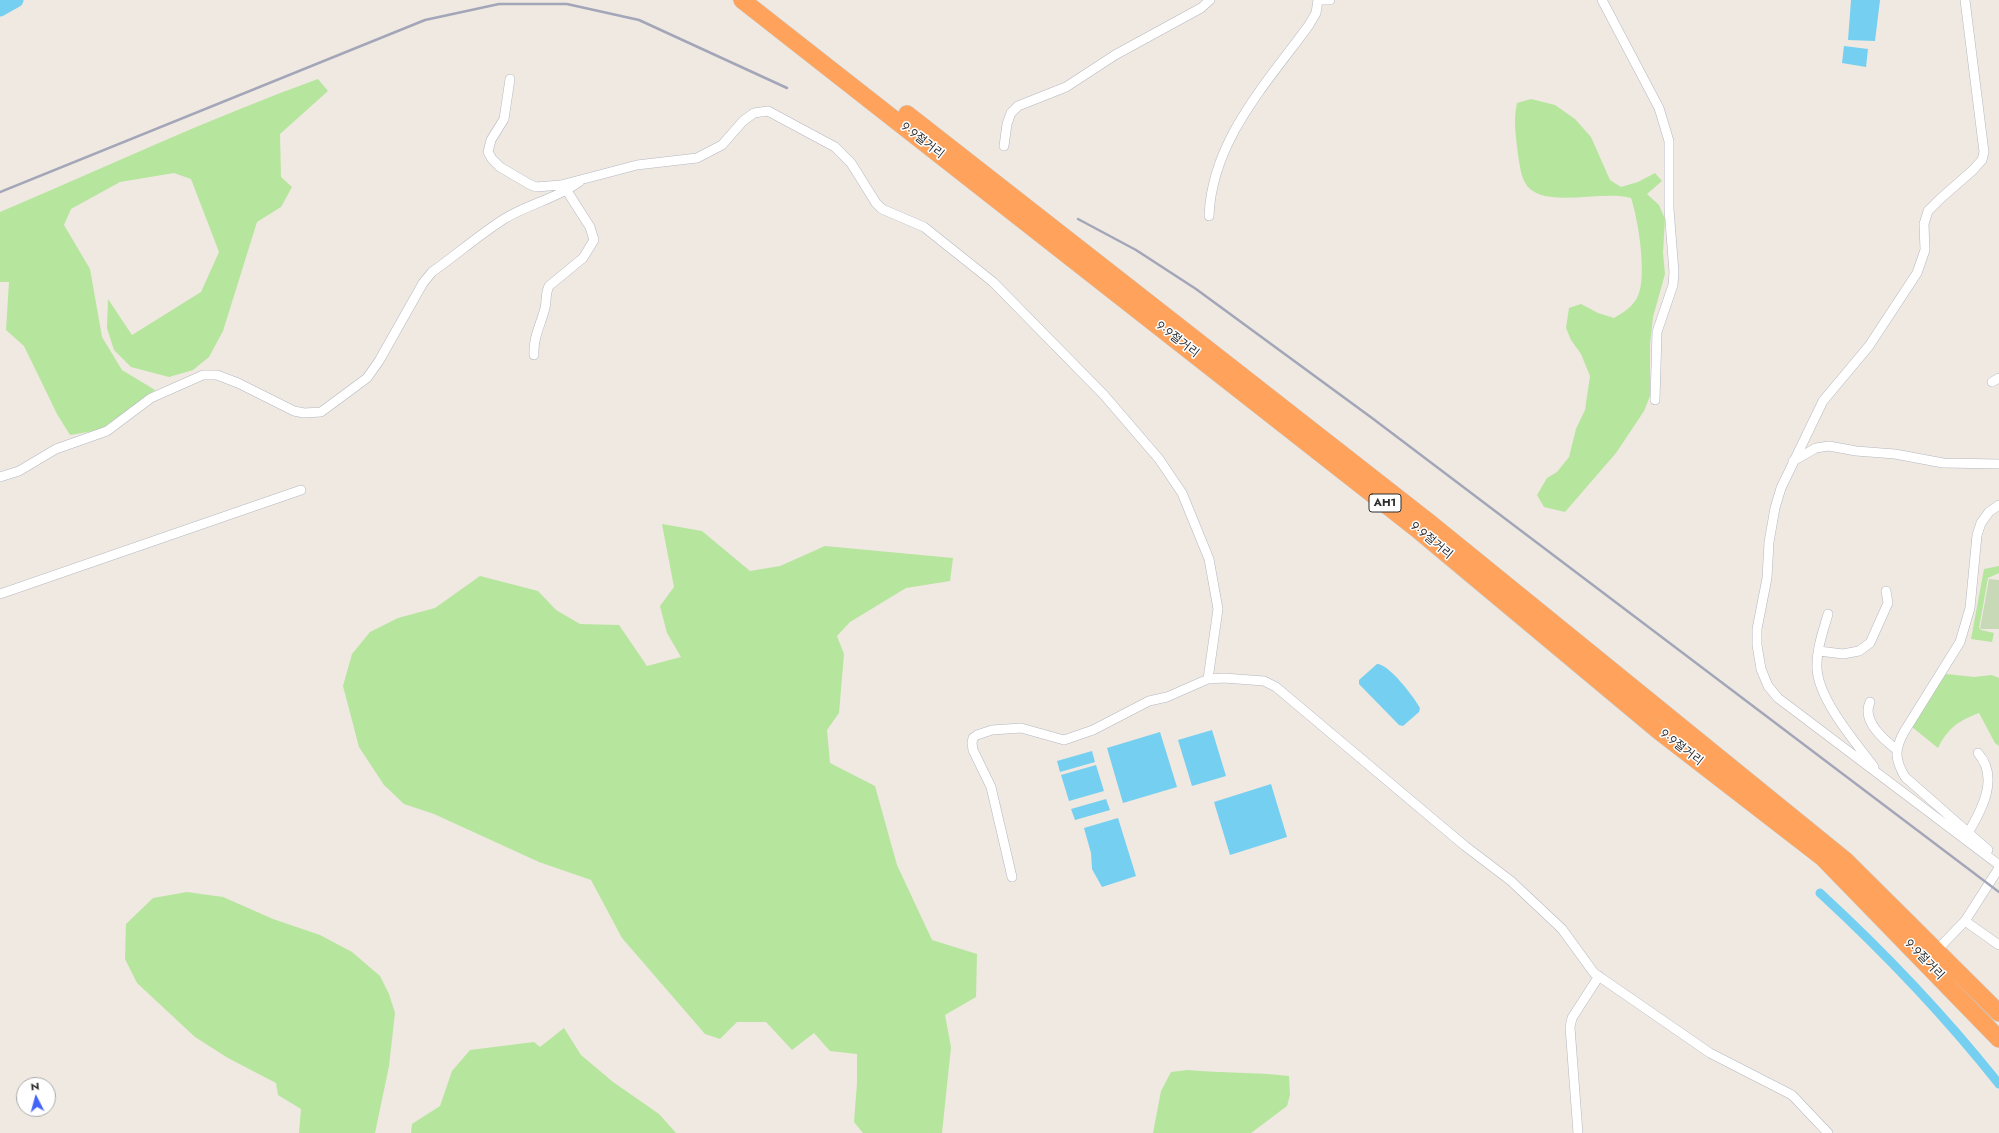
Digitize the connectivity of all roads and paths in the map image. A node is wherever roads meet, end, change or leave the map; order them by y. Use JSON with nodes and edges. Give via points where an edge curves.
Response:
{"nodes":[{"id":1,"x":742,"y":0,"type":"edge"},
{"id":2,"x":760,"y":0,"type":"edge"},
{"id":3,"x":1210,"y":0,"type":"edge"},
{"id":4,"x":1318,"y":0,"type":"edge"},
{"id":5,"x":1330,"y":0,"type":"edge"},
{"id":6,"x":1602,"y":0,"type":"edge"},
{"id":7,"x":1965,"y":0,"type":"edge"},
{"id":8,"x":510,"y":79,"type":"dead end"},
{"id":9,"x":1004,"y":146,"type":"dead end"},
{"id":10,"x":582,"y":180,"type":"junction"},
{"id":11,"x":567,"y":190,"type":"junction"},
{"id":12,"x":1209,"y":216,"type":"dead end"},
{"id":13,"x":534,"y":355,"type":"dead end"},
{"id":14,"x":1655,"y":400,"type":"dead end"},
{"id":15,"x":1794,"y":461,"type":"junction"},
{"id":16,"x":1999,"y":464,"type":"edge"},
{"id":17,"x":0,"y":477,"type":"edge"},
{"id":18,"x":301,"y":490,"type":"dead end"},
{"id":19,"x":1999,"y":505,"type":"edge"},
{"id":20,"x":1886,"y":591,"type":"dead end"},
{"id":21,"x":0,"y":594,"type":"edge"},
{"id":22,"x":1828,"y":614,"type":"dead end"},
{"id":23,"x":1819,"y":650,"type":"junction"},
{"id":24,"x":1208,"y":679,"type":"junction"},
{"id":25,"x":1870,"y":702,"type":"dead end"},
{"id":26,"x":1897,"y":750,"type":"junction"},
{"id":27,"x":1978,"y":753,"type":"dead end"},
{"id":28,"x":1879,"y":775,"type":"junction"},
{"id":29,"x":1968,"y":833,"type":"junction"},
{"id":30,"x":1999,"y":859,"type":"edge"},
{"id":31,"x":1999,"y":867,"type":"edge"},
{"id":32,"x":1012,"y":877,"type":"dead end"},
{"id":33,"x":1965,"y":921,"type":"junction"},
{"id":34,"x":1999,"y":945,"type":"edge"},
{"id":35,"x":1936,"y":951,"type":"junction"},
{"id":36,"x":1599,"y":976,"type":"junction"},
{"id":37,"x":1999,"y":1013,"type":"edge"},
{"id":38,"x":1999,"y":1039,"type":"edge"},
{"id":39,"x":1578,"y":1133,"type":"edge"},
{"id":40,"x":1828,"y":1133,"type":"edge"}],
"edges":[{"from":1,"to":38,"type":"highway","name":"9·9절거리","number":"AH1","via":[[1400,515],[1660,732],[1824,858]]},
{"from":2,"to":35,"type":"highway","name":"9·9절거리","number":"AH1","via":[[1436,528],[1845,860]]},
{"from":3,"to":9,"type":"street","via":[[1197,10],[1115,55],[1066,87],[1018,106],[1011,113],[1007,124]]},
{"from":4,"to":5,"type":"street"},
{"from":4,"to":12,"type":"street","via":[[1316,13],[1309,25],[1229,138],[1213,183]]},
{"from":6,"to":14,"type":"street","via":[[1656,102],[1669,141],[1669,209],[1674,272],[1673,285],[1657,332]]},
{"from":7,"to":15,"type":"street","via":[[1984,152],[1982,160],[1928,211],[1924,224],[1925,250],[1917,273],[1869,346],[1823,401]]},
{"from":8,"to":10,"type":"street","via":[[504,119],[488,146],[492,159],[500,167],[536,187]]},
{"from":10,"to":11,"type":"street"},
{"from":10,"to":24,"type":"street","via":[[637,165],[697,158],[722,145],[743,121],[760,111],[768,110],[834,147],[851,163],[882,209],[924,227],[993,282],[1098,390],[1159,459],[1182,493],[1209,559],[1218,609]]},
{"from":11,"to":13,"type":"street","via":[[590,227],[594,240],[583,258],[549,286],[533,344]]},
{"from":11,"to":17,"type":"street","via":[[504,219],[432,272],[422,283],[379,362],[367,378],[321,412],[294,411],[238,383],[217,375],[203,375],[151,398],[107,431],[68,444],[19,471]]},
{"from":15,"to":16,"type":"street","via":[[1816,448],[1830,446],[1943,463]]},
{"from":15,"to":28,"type":"street","via":[[1781,488],[1769,542],[1767,578],[1758,629],[1757,645],[1761,669],[1768,686],[1778,698]]},
{"from":18,"to":21,"type":"street"},
{"from":19,"to":26,"type":"street","via":[[1989,512],[1981,523],[1977,535],[1970,608],[1960,642],[1904,732]]},
{"from":20,"to":23,"type":"street","via":[[1888,603],[1870,643],[1859,651],[1843,654]]},
{"from":22,"to":23,"type":"street"},
{"from":23,"to":28,"type":"street","via":[[1818,670],[1821,686],[1838,718]]},
{"from":24,"to":32,"type":"street","via":[[1167,697],[1149,701],[1075,738],[1064,740],[1021,728],[992,730],[973,738],[973,750],[991,787]]},
{"from":24,"to":36,"type":"street","via":[[1264,681],[1276,687],[1511,881],[1562,929],[1579,954]]},
{"from":25,"to":26,"type":"street","via":[[1869,717],[1873,727]]},
{"from":26,"to":29,"type":"street","via":[[1899,768],[1906,777]]},
{"from":27,"to":29,"type":"street","via":[[1986,760],[1992,771],[1991,782],[1987,798]]},
{"from":28,"to":31,"type":"street"},
{"from":29,"to":30,"type":"street"},
{"from":31,"to":33,"type":"street"},
{"from":33,"to":34,"type":"street"},
{"from":33,"to":35,"type":"street"},
{"from":35,"to":37,"type":"highway","name":"9·9절거리","number":"AH1"},
{"from":36,"to":39,"type":"street","via":[[1572,1018],[1570,1028]]},
{"from":36,"to":40,"type":"street","via":[[1710,1053],[1792,1095]]}]}
